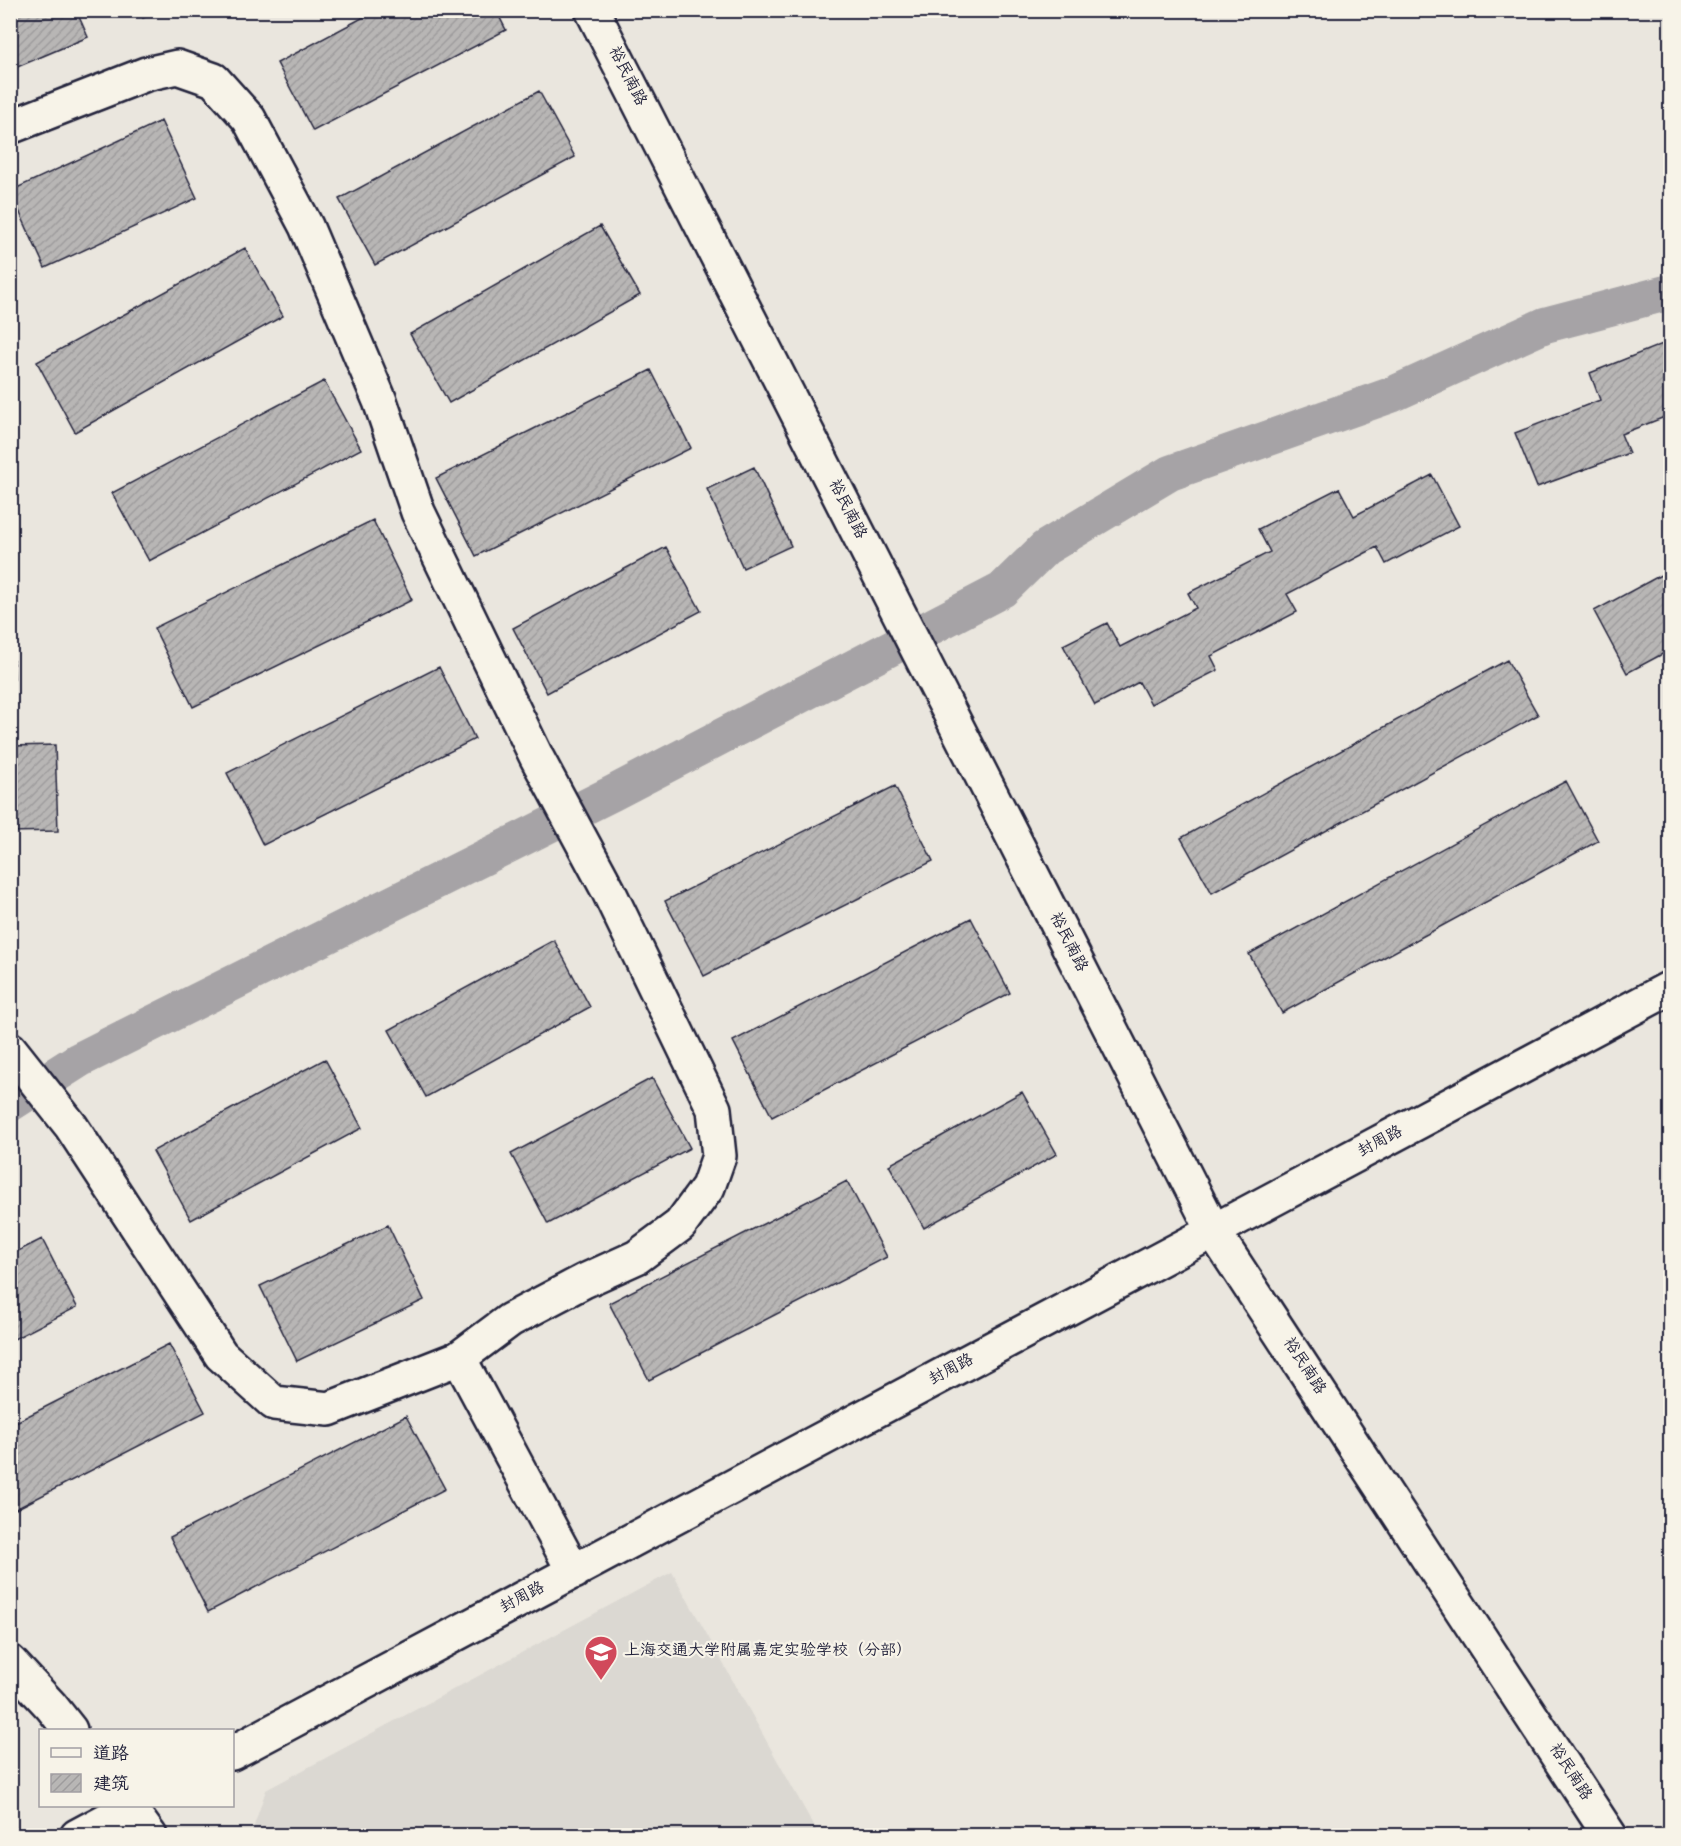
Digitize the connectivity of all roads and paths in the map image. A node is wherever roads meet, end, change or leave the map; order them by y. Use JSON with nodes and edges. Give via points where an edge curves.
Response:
{"nodes":[{"id":1,"x":592,"y":10,"type":"edge"},
{"id":2,"x":10,"y":127,"type":"edge"},
{"id":3,"x":1671,"y":988,"type":"edge"},
{"id":4,"x":11,"y":1049,"type":"edge"},
{"id":5,"x":1214,"y":1232,"type":"junction"},
{"id":6,"x":459,"y":1358,"type":"junction"},
{"id":7,"x":574,"y":1572,"type":"junction"},
{"id":8,"x":10,"y":1662,"type":"edge"},
{"id":9,"x":68,"y":1729,"type":"edge"},
{"id":10,"x":234,"y":1752,"type":"edge"},
{"id":11,"x":128,"y":1807,"type":"edge"},
{"id":12,"x":131,"y":1807,"type":"edge"},
{"id":13,"x":77,"y":1836,"type":"edge"},
{"id":14,"x":150,"y":1836,"type":"edge"},
{"id":15,"x":1610,"y":1836,"type":"edge"}],
"edges":[{"from":1,"to":5,"type":"street","name":"裕民南路"},
{"from":2,"to":6,"type":"street","via":[[146,74],[177,67],[214,80],[249,119],[306,226],[380,401],[418,512],[714,1109],[719,1156],[708,1187],[680,1224],[638,1257],[510,1320]]},
{"from":3,"to":5,"type":"street","name":"封周路"},
{"from":4,"to":6,"type":"street","via":[[71,1126],[221,1355],[274,1403],[329,1409]]},
{"from":5,"to":7,"type":"street","name":"封周路"},
{"from":5,"to":15,"type":"street","name":"裕民南路"},
{"from":6,"to":7,"type":"street"},
{"from":7,"to":10,"type":"street","name":"封周路"},
{"from":8,"to":9,"type":"street"},
{"from":11,"to":13,"type":"street"},
{"from":12,"to":14,"type":"street"}]}
